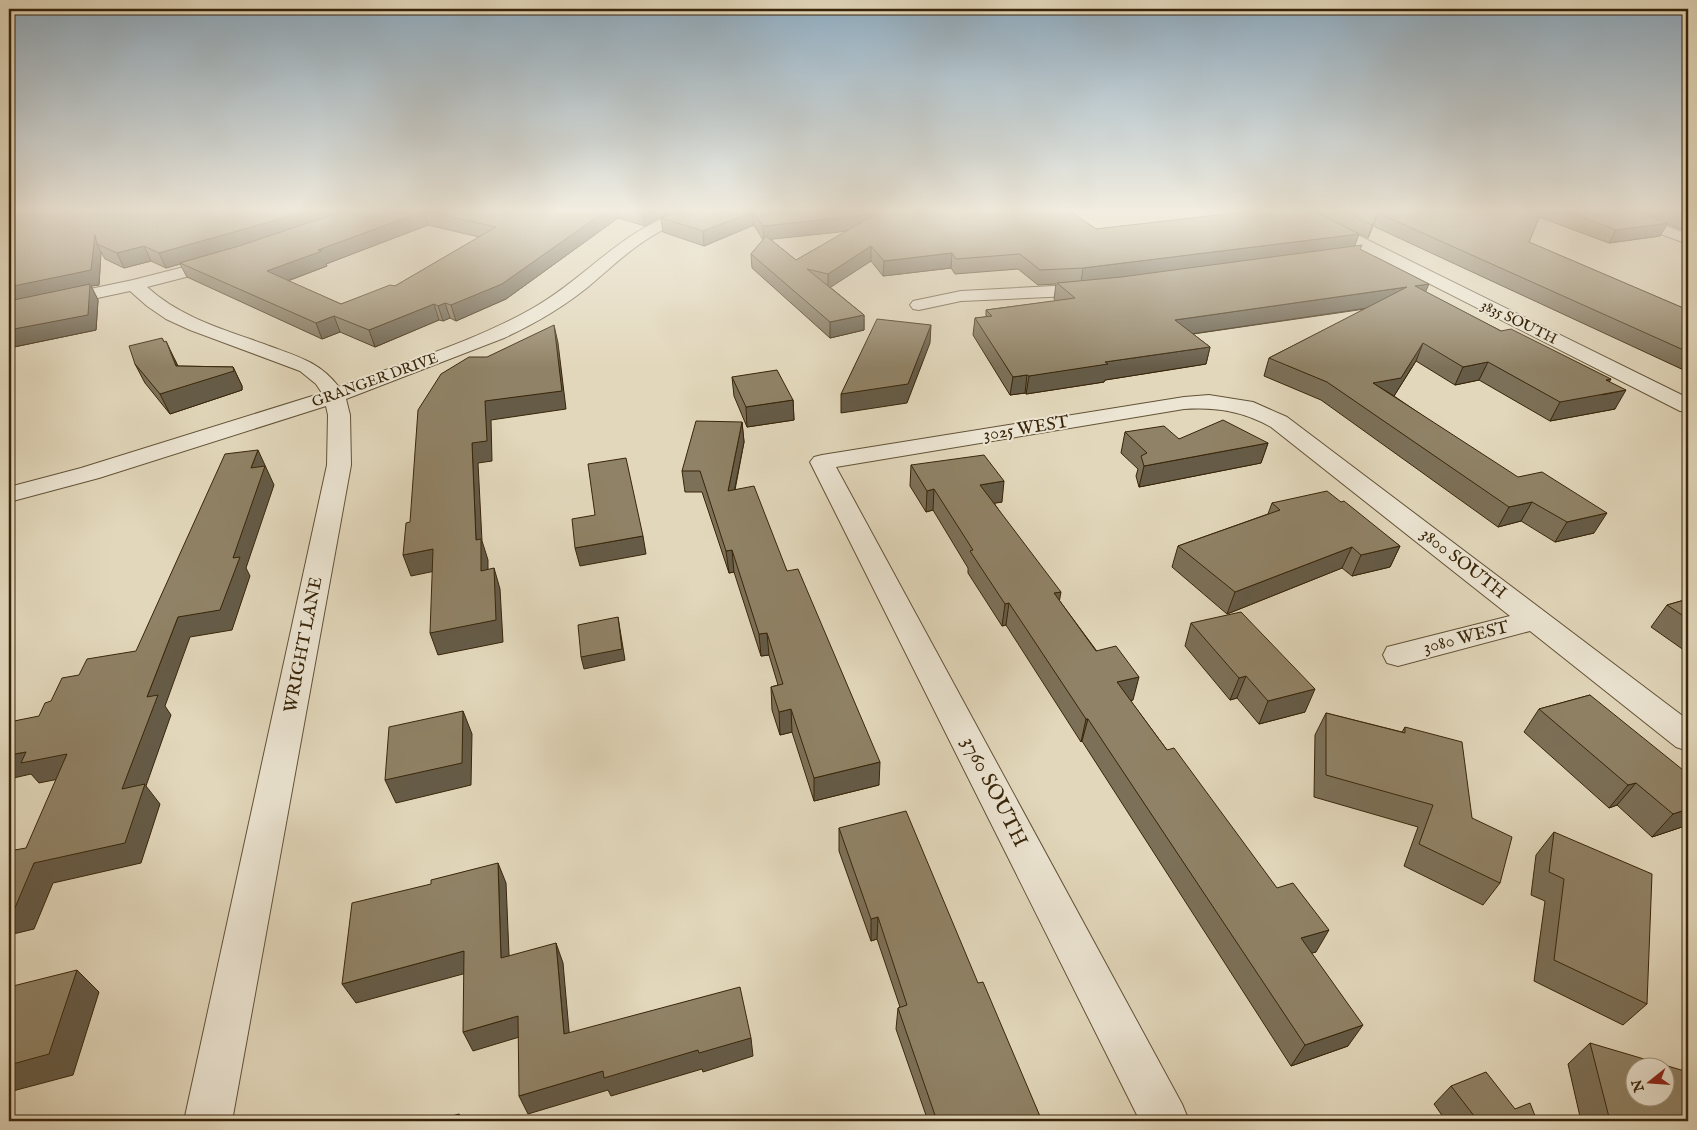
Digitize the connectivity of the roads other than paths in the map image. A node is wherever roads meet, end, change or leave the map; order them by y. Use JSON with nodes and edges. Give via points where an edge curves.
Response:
{"nodes":[{"id":1,"x":216,"y":263,"type":"edge"},
{"id":2,"x":605,"y":263,"type":"edge"},
{"id":3,"x":1401,"y":263,"type":"edge"},
{"id":4,"x":134,"y":285,"type":"junction"},
{"id":5,"x":1111,"y":286,"type":"edge"},
{"id":6,"x":920,"y":305,"type":"dead end"},
{"id":7,"x":9,"y":311,"type":"edge"},
{"id":8,"x":335,"y":396,"type":"junction"},
{"id":9,"x":1231,"y":403,"type":"joint"},
{"id":10,"x":1688,"y":406,"type":"edge"},
{"id":11,"x":822,"y":462,"type":"joint"},
{"id":12,"x":9,"y":495,"type":"edge"},
{"id":13,"x":1535,"y":620,"type":"junction"},
{"id":14,"x":1398,"y":655,"type":"dead end"},
{"id":15,"x":1688,"y":738,"type":"edge"},
{"id":16,"x":208,"y":1121,"type":"edge"},
{"id":17,"x":1165,"y":1121,"type":"edge"}],
"edges":[{"from":1,"to":4,"type":"street"},
{"from":2,"to":8,"type":"street","name":"GRANGER DRIVE","via":[[562,298],[521,323]]},
{"from":3,"to":10,"type":"street","name":"3835 SOUTH"},
{"from":4,"to":7,"type":"street"},
{"from":4,"to":8,"type":"street","name":"WRIGHT LANE","via":[[173,315],[307,367]]},
{"from":5,"to":6,"type":"street","via":[[1055,292],[969,294],[939,298]]},
{"from":8,"to":12,"type":"street","name":"GRANGER DRIVE"},
{"from":8,"to":16,"type":"street","name":"WRIGHT LANE","via":[[341,438],[339,465]]},
{"from":9,"to":11,"type":"street","name":"3025 WEST","via":[[1184,403]]},
{"from":9,"to":13,"type":"street","name":"3800 SOUTH","via":[[1279,422]]},
{"from":11,"to":17,"type":"street","name":"3760 SOUTH"},
{"from":13,"to":14,"type":"street","name":"3080 WEST"},
{"from":13,"to":15,"type":"street","name":"3800 SOUTH"}]}
